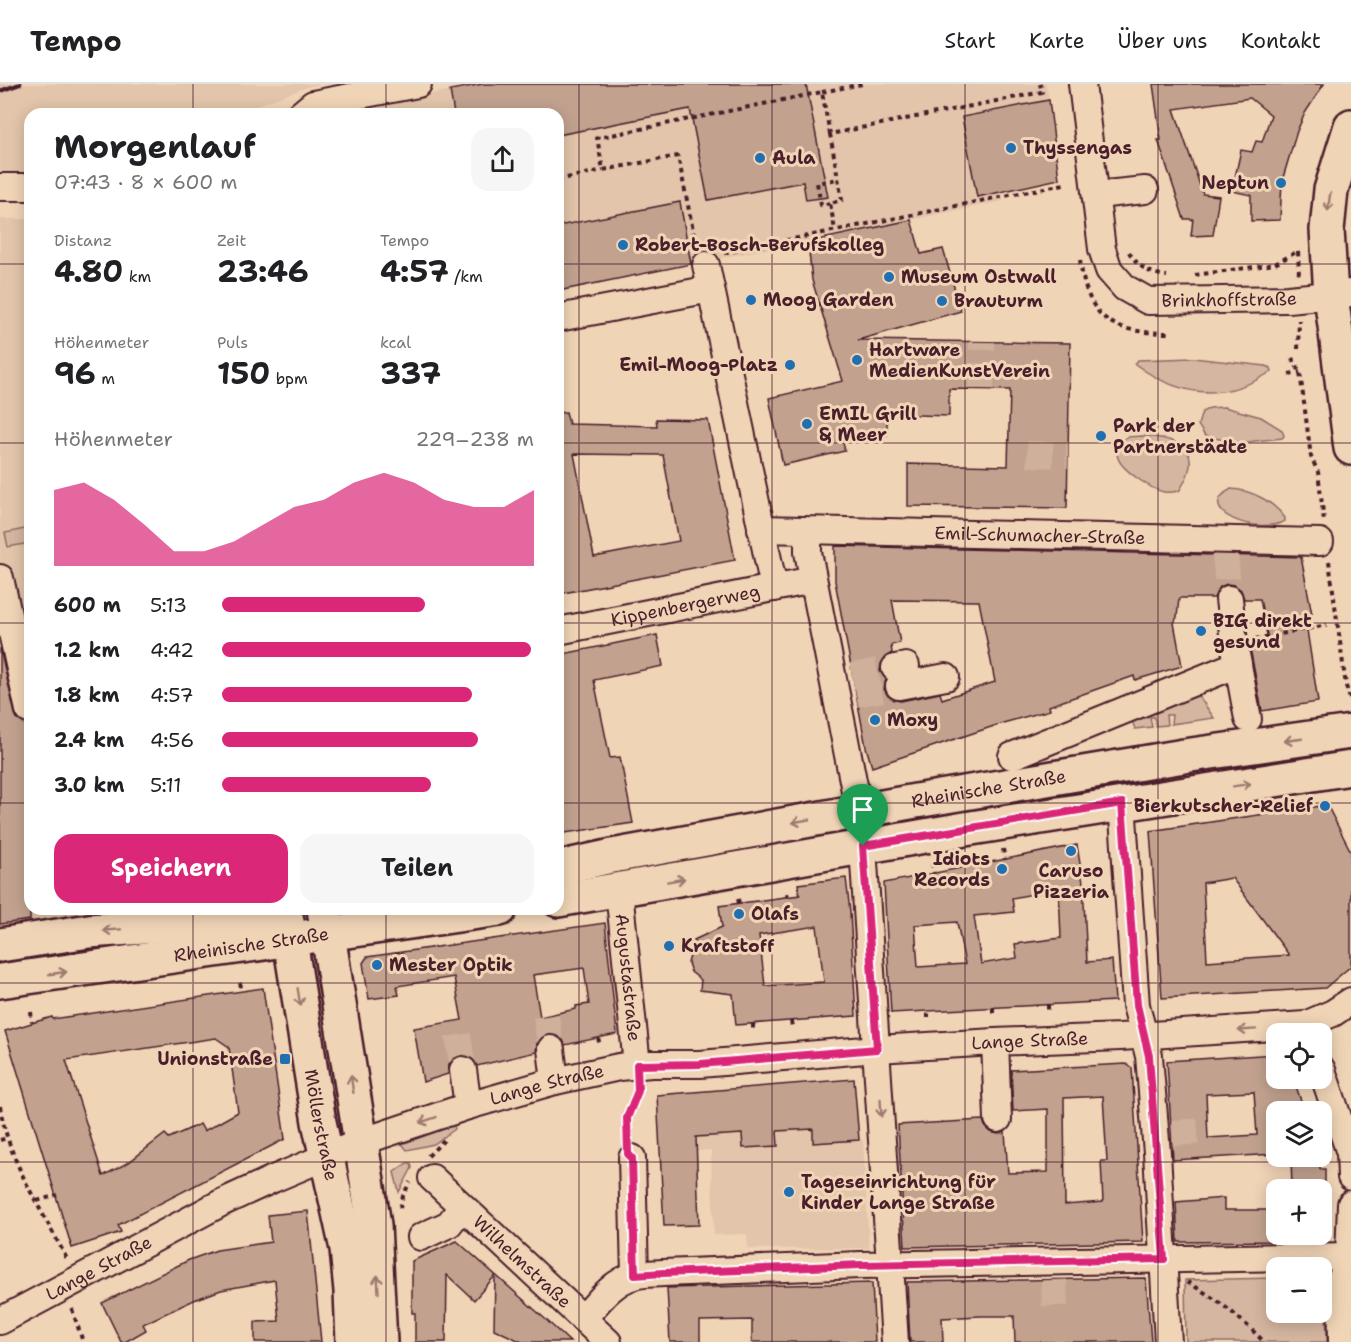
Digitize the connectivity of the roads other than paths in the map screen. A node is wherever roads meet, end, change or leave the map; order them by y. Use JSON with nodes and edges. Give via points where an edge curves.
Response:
{"nodes":[{"id":1,"x":418,"y":84,"type":"edge"},
{"id":2,"x":1082,"y":84,"type":"edge"},
{"id":3,"x":308,"y":108,"type":"edge"},
{"id":4,"x":1351,"y":126,"type":"edge"},
{"id":5,"x":0,"y":187,"type":"edge"},
{"id":6,"x":24,"y":187,"type":"edge"},
{"id":7,"x":1145,"y":190,"type":"dead end"},
{"id":8,"x":1096,"y":195,"type":"junction"},
{"id":9,"x":1341,"y":294,"type":"edge"},
{"id":10,"x":564,"y":316,"type":"edge"},
{"id":11,"x":1349,"y":436,"type":"edge"},
{"id":12,"x":761,"y":529,"type":"junction"},
{"id":13,"x":815,"y":532,"type":"junction"},
{"id":14,"x":1324,"y":541,"type":"road end"},
{"id":15,"x":0,"y":578,"type":"edge"},
{"id":16,"x":813,"y":580,"type":"junction"},
{"id":17,"x":774,"y":588,"type":"junction"},
{"id":18,"x":1229,"y":599,"type":"tunnel mouth"},
{"id":19,"x":564,"y":630,"type":"edge"},
{"id":20,"x":1241,"y":670,"type":"junction"},
{"id":21,"x":900,"y":673,"type":"tunnel mouth"},
{"id":22,"x":946,"y":677,"type":"dead end"},
{"id":23,"x":24,"y":687,"type":"edge"},
{"id":24,"x":1248,"y":719,"type":"dead end"},
{"id":25,"x":1351,"y":732,"type":"edge"},
{"id":26,"x":1012,"y":756,"type":"dead end"},
{"id":27,"x":1351,"y":768,"type":"edge"},
{"id":28,"x":1122,"y":803,"type":"junction"},
{"id":29,"x":859,"y":811,"type":"junction"},
{"id":30,"x":863,"y":846,"type":"junction"},
{"id":31,"x":564,"y":867,"type":"edge"},
{"id":32,"x":619,"y":891,"type":"junction"},
{"id":33,"x":564,"y":899,"type":"edge"},
{"id":34,"x":414,"y":915,"type":"edge"},
{"id":35,"x":169,"y":917,"type":"edge"},
{"id":36,"x":286,"y":919,"type":"edge"},
{"id":37,"x":326,"y":921,"type":"edge"},
{"id":38,"x":0,"y":945,"type":"edge"},
{"id":39,"x":0,"y":981,"type":"edge"},
{"id":40,"x":1351,"y":1001,"type":"edge"},
{"id":41,"x":1316,"y":1023,"type":"edge"},
{"id":42,"x":1266,"y":1031,"type":"edge"},
{"id":43,"x":1145,"y":1036,"type":"junction"},
{"id":44,"x":995,"y":1042,"type":"junction"},
{"id":45,"x":551,"y":1049,"type":"tunnel mouth"},
{"id":46,"x":877,"y":1049,"type":"junction"},
{"id":47,"x":637,"y":1065,"type":"junction"},
{"id":48,"x":463,"y":1070,"type":"tunnel mouth"},
{"id":49,"x":555,"y":1081,"type":"junction"},
{"id":50,"x":1328,"y":1089,"type":"edge"},
{"id":51,"x":468,"y":1106,"type":"junction"},
{"id":52,"x":998,"y":1119,"type":"dead end"},
{"id":53,"x":361,"y":1142,"type":"junction"},
{"id":54,"x":326,"y":1157,"type":"junction"},
{"id":55,"x":632,"y":1158,"type":"road end"},
{"id":56,"x":1351,"y":1177,"type":"edge"},
{"id":57,"x":432,"y":1178,"type":"dead end"},
{"id":58,"x":1351,"y":1203,"type":"edge"},
{"id":59,"x":462,"y":1207,"type":"junction"},
{"id":60,"x":421,"y":1237,"type":"dead end"},
{"id":61,"x":1350,"y":1256,"type":"edge"},
{"id":62,"x":890,"y":1265,"type":"junction"},
{"id":63,"x":1164,"y":1266,"type":"junction"},
{"id":64,"x":635,"y":1275,"type":"junction"},
{"id":65,"x":584,"y":1319,"type":"junction"},
{"id":66,"x":0,"y":1321,"type":"edge"},
{"id":67,"x":353,"y":1342,"type":"edge"},
{"id":68,"x":380,"y":1342,"type":"edge"},
{"id":69,"x":608,"y":1342,"type":"edge"},
{"id":70,"x":895,"y":1342,"type":"edge"},
{"id":71,"x":1168,"y":1342,"type":"edge"},
{"id":72,"x":1342,"y":1342,"type":"edge"}],
"edges":[{"from":1,"to":3,"type":"street"},
{"from":2,"to":8,"type":"street","name":"Brinkhoffstraße"},
{"from":4,"to":9,"type":"main road","one_way":true,"via":[[1336,169],[1328,214]]},
{"from":5,"to":6,"type":"street"},
{"from":7,"to":8,"type":"street"},
{"from":8,"to":9,"type":"street","name":"Brinkhoffstraße","via":[[1102,249],[1109,270],[1125,288],[1148,301]]},
{"from":9,"to":11,"type":"main road"},
{"from":10,"to":12,"type":"street","via":[[707,264]]},
{"from":12,"to":13,"type":"street","name":"Emil-Schumacher-Straße"},
{"from":12,"to":17,"type":"street"},
{"from":13,"to":14,"type":"street","name":"Emil-Schumacher-Straße","via":[[1068,536],[1225,546]]},
{"from":13,"to":16,"type":"street","via":[[808,539]]},
{"from":15,"to":23,"type":"street"},
{"from":16,"to":17,"type":"street","name":"Kippenbergerweg"},
{"from":16,"to":29,"type":"street","via":[[844,687]]},
{"from":17,"to":19,"type":"street","name":"Kippenbergerweg"},
{"from":18,"to":20,"type":"street"},
{"from":20,"to":24,"type":"street"},
{"from":20,"to":26,"type":"street","name":"Rheinische Straße"},
{"from":21,"to":22,"type":"street"},
{"from":25,"to":29,"type":"main road","name":"Rheinische Straße","one_way":true},
{"from":28,"to":27,"type":"main road","name":"Rheinische Straße","one_way":true},
{"from":28,"to":30,"type":"main road","name":"Rheinische Straße"},
{"from":28,"to":43,"type":"street","via":[[1137,1005]]},
{"from":29,"to":30,"type":"main road"},
{"from":29,"to":31,"type":"main road","name":"Rheinische Straße","one_way":true},
{"from":32,"to":30,"type":"main road","name":"Rheinische Straße","one_way":true},
{"from":30,"to":46,"type":"street"},
{"from":32,"to":33,"type":"main road","name":"Rheinische Straße"},
{"from":32,"to":47,"type":"street","name":"Augustastraße"},
{"from":34,"to":37,"type":"main road","name":"Rheinische Straße"},
{"from":35,"to":36,"type":"main road","name":"Rheinische Straße"},
{"from":35,"to":38,"type":"main road","name":"Rheinische Straße","one_way":true},
{"from":36,"to":37,"type":"main road","name":"Rheinische Straße"},
{"from":39,"to":36,"type":"main road","name":"Rheinische Straße","one_way":true},
{"from":36,"to":54,"type":"main road","name":"Möllerstraße","one_way":true},
{"from":53,"to":37,"type":"main road","name":"Möllerstraße","one_way":true},
{"from":40,"to":41,"type":"street","name":"Lange Straße"},
{"from":42,"to":43,"type":"street","name":"Lange Straße","one_way":true},
{"from":43,"to":44,"type":"street","name":"Lange Straße"},
{"from":43,"to":63,"type":"street","via":[[1164,1133]]},
{"from":44,"to":46,"type":"street","name":"Lange Straße"},
{"from":44,"to":52,"type":"street"},
{"from":45,"to":49,"type":"street"},
{"from":46,"to":47,"type":"street","name":"Lange Straße","via":[[700,1064]]},
{"from":46,"to":62,"type":"street","one_way":true},
{"from":47,"to":49,"type":"street","name":"Lange Straße"},
{"from":48,"to":51,"type":"street"},
{"from":49,"to":51,"type":"street","name":"Lange Straße"},
{"from":50,"to":56,"type":"street","via":[[1350,1153]]},
{"from":51,"to":53,"type":"street","name":"Lange Straße","one_way":true},
{"from":53,"to":54,"type":"street","name":"Lange Straße"},
{"from":68,"to":53,"type":"main road","name":"Möllerstraße","one_way":true,"via":[[374,1226]]},
{"from":54,"to":66,"type":"street","name":"Lange Straße","via":[[223,1202]]},
{"from":54,"to":67,"type":"main road","name":"Möllerstraße","via":[[347,1249]]},
{"from":55,"to":64,"type":"street"},
{"from":57,"to":59,"type":"street","name":"Wilhelmstraße"},
{"from":58,"to":61,"type":"street"},
{"from":59,"to":60,"type":"street","name":"Wilhelmstraße","via":[[449,1224]]},
{"from":59,"to":65,"type":"street","name":"Wilhelmstraße"},
{"from":61,"to":63,"type":"street"},
{"from":61,"to":72,"type":"street","via":[[1341,1280]]},
{"from":62,"to":63,"type":"street","via":[[1054,1271]]},
{"from":62,"to":64,"type":"street"},
{"from":62,"to":70,"type":"street"},
{"from":63,"to":71,"type":"street"},
{"from":64,"to":65,"type":"street","via":[[617,1285]]},
{"from":65,"to":69,"type":"street","name":"Wilhelmstraße"}]}
